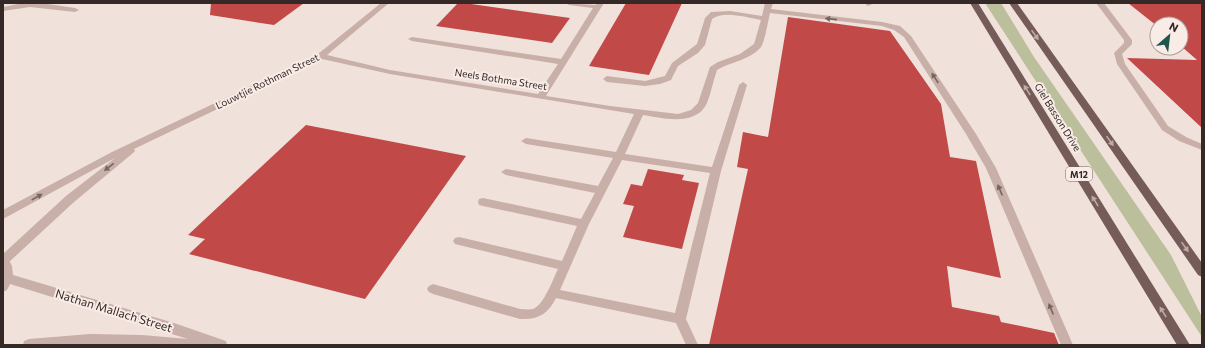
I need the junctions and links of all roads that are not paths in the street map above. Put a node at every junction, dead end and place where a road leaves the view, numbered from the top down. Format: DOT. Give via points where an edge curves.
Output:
graph roads {
  1 [pos="385,3"];
  2 [pos="569,3"];
  3 [pos="974,3"];
  4 [pos="1013,3"];
  5 [pos="1100,3"];
  6 [pos="599,5"];
  7 [pos="3,9"];
  8 [pos="75,10"];
  9 [pos="767,11"];
  10 [pos="412,39"];
  11 [pos="321,56"];
  12 [pos="563,62"];
  13 [pos="607,79"];
  14 [pos="743,85"];
  15 [pos="541,97"];
  16 [pos="640,112"];
  17 [pos="526,141"];
  18 [pos="140,143"];
  19 [pos="1202,147"];
  20 [pos="619,156"];
  21 [pos="716,171"];
  22 [pos="506,172"];
  23 [pos="600,190"];
  24 [pos="483,202"];
  25 [pos="3,215"];
  26 [pos="584,224"];
  27 [pos="459,241"];
  28 [pos="4,259"];
  29 [pos="565,266"];
  30 [pos="1202,272"];
  31 [pos="5,283"];
  32 [pos="433,289"];
  33 [pos="553,293"];
  34 [pos="680,319"];
  35 [pos="29,345"];
  36 [pos="199,345"];
  37 [pos="221,345"];
  38 [pos="692,345"];
  39 [pos="1067,345"];
  40 [pos="1184,345"];
  1 -- 11 [label="street, Louwtjie Rothman Street"];
  2 -- 6 [label="street"];
  40 -- 3 [label="main road, Giel Basson Drive / M12, one-way"];
  4 -- 30 [label="main road, one-way"];
  5 -- 19 [label="street" via="1128,40 1128,44 1118,53 1121,64 1166,128 1188,143"];
  6 -- 12 [label="street"];
  7 -- 8 [label="street" via="37,4"];
  9 -- 13 [label="street" via="714,14 709,18 701,45 675,65 668,78 654,84"];
  9 -- 16 [label="street, Neels Bothma Street" via="758,45 743,56 721,64 713,70 702,104 694,112 679,117"];
  39 -- 9 [label="street, one-way" via="991,168 908,36 897,28 882,24"];
  10 -- 12 [label="street"];
  11 -- 15 [label="street, Neels Bothma Street" via="390,72"];
  11 -- 18 [label="street, Louwtjie Rothman Street"];
  12 -- 15 [label="street"];
  14 -- 21 [label="street"];
  15 -- 16 [label="street, Neels Bothma Street"];
  16 -- 20 [label="street"];
  17 -- 20 [label="street"];
  25 -- 18 [label="street, Louwtjie Rothman Street, one-way" via="103,160"];
  18 -- 28 [label="street, Louwtjie Rothman Street, one-way" via="70,199"];
  20 -- 21 [label="street"];
  20 -- 23 [label="street"];
  21 -- 34 [label="street"];
  22 -- 23 [label="street"];
  23 -- 26 [label="street"];
  24 -- 26 [label="street"];
  26 -- 29 [label="street"];
  27 -- 29 [label="street"];
  28 -- 31 [label="street" via="7,268"];
  29 -- 33 [label="street"];
  31 -- 37 [label="street, Nathan Mallach Street" via="174,328"];
  32 -- 33 [label="street" via="530,315 544,309"];
  33 -- 34 [label="street"];
  34 -- 38 [label="street"];
  35 -- 36 [label="street, Nathan Mallach Street" via="90,339"];
}
